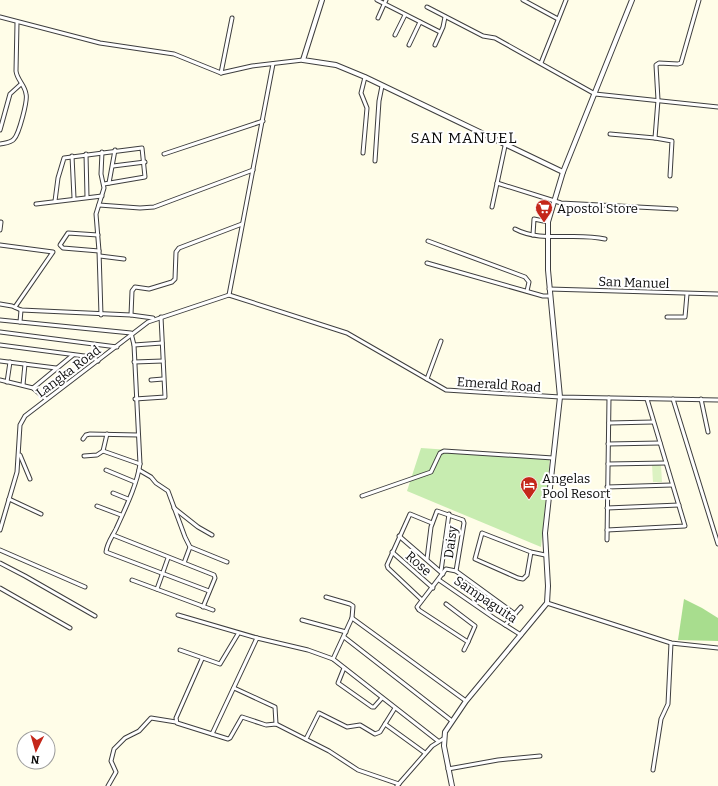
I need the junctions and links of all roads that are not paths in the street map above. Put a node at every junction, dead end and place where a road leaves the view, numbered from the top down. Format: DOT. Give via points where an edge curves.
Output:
graph roads {
  1 [pos="322,0"];
  2 [pos="377,0"];
  3 [pos="523,0"];
  4 [pos="566,0"];
  5 [pos="632,0"];
  6 [pos="699,0"];
  7 [pos="385,2"];
  8 [pos="427,8"];
  9 [pos="405,14"];
  10 [pos="0,17"];
  11 [pos="445,17"];
  12 [pos="232,18"];
  13 [pos="378,18"];
  14 [pos="558,19"];
  15 [pos="420,22"];
  16 [pos="17,23"];
  17 [pos="440,32"];
  18 [pos="395,35"];
  19 [pos="409,45"];
  20 [pos="435,45"];
  21 [pos="303,60"];
  22 [pos="541,63"];
  23 [pos="273,64"];
  24 [pos="221,73"];
  25 [pos="365,77"];
  26 [pos="21,84"];
  27 [pos="382,86"];
  28 [pos="595,94"];
  29 [pos="658,100"];
  30 [pos="718,107"];
  31 [pos="263,121"];
  32 [pos="0,130"];
  33 [pos="610,134"];
  34 [pos="655,138"];
  35 [pos="0,144"];
  36 [pos="505,146"];
  37 [pos="115,150"];
  38 [pos="102,152"];
  39 [pos="363,153"];
  40 [pos="86,154"];
  41 [pos="164,154"];
  42 [pos="72,156"];
  43 [pos="375,161"];
  44 [pos="145,162"];
  45 [pos="113,166"];
  46 [pos="253,170"];
  47 [pos="563,172"];
  48 [pos="670,176"];
  49 [pos="109,183"];
  50 [pos="497,183"];
  51 [pos="104,184"];
  52 [pos="102,196"];
  53 [pos="87,197"];
  54 [pos="74,198"];
  55 [pos="54,201"];
  56 [pos="553,201"];
  57 [pos="36,204"];
  58 [pos="99,205"];
  59 [pos="492,208"];
  60 [pos="676,209"];
  61 [pos="1,222"];
  62 [pos="548,222"];
  63 [pos="242,224"];
  64 [pos="515,229"];
  65 [pos="0,230"];
  66 [pos="98,235"];
  67 [pos="533,235"];
  68 [pos="548,235"];
  69 [pos="605,239"];
  70 [pos="428,241"];
  71 [pos="0,245"];
  72 [pos="100,250"];
  73 [pos="100,256"];
  74 [pos="124,259"];
  75 [pos="427,263"];
  76 [pos="549,289"];
  77 [pos="527,291"];
  78 [pos="686,294"];
  79 [pos="718,294"];
  80 [pos="229,295"];
  81 [pos="550,296"];
  82 [pos="0,304"];
  83 [pos="15,307"];
  84 [pos="21,310"];
  85 [pos="101,315"];
  86 [pos="131,315"];
  87 [pos="160,316"];
  88 [pos="668,317"];
  89 [pos="154,318"];
  90 [pos="0,320"];
  91 [pos="20,322"];
  92 [pos="0,332"];
  93 [pos="132,334"];
  94 [pos="441,341"];
  95 [pos="162,343"];
  96 [pos="0,345"];
  97 [pos="134,345"];
  98 [pos="117,346"];
  99 [pos="73,354"];
  100 [pos="0,361"];
  101 [pos="98,361"];
  102 [pos="163,361"];
  103 [pos="10,362"];
  104 [pos="134,362"];
  105 [pos="25,364"];
  106 [pos="56,368"];
  107 [pos="427,379"];
  108 [pos="0,380"];
  109 [pos="151,380"];
  110 [pos="163,380"];
  111 [pos="7,382"];
  112 [pos="22,385"];
  113 [pos="33,388"];
  114 [pos="560,398"];
  115 [pos="609,398"];
  116 [pos="46,399"];
  117 [pos="135,399"];
  118 [pos="647,399"];
  119 [pos="674,399"];
  120 [pos="700,400"];
  121 [pos="718,400"];
  122 [pos="653,422"];
  123 [pos="609,423"];
  124 [pos="708,432"];
  125 [pos="107,434"];
  126 [pos="138,435"];
  127 [pos="83,439"];
  128 [pos="660,443"];
  129 [pos="608,444"];
  130 [pos="103,451"];
  131 [pos="19,454"];
  132 [pos="84,456"];
  133 [pos="553,458"];
  134 [pos="666,463"];
  135 [pos="140,464"];
  136 [pos="608,464"];
  137 [pos="106,470"];
  138 [pos="139,470"];
  139 [pos="30,479"];
  140 [pos="135,482"];
  141 [pos="672,485"];
  142 [pos="607,487"];
  143 [pos="113,493"];
  144 [pos="362,496"];
  145 [pos="9,498"];
  146 [pos="128,499"];
  147 [pos="679,505"];
  148 [pos="97,506"];
  149 [pos="174,508"];
  150 [pos="607,508"];
  151 [pos="41,514"];
  152 [pos="449,514"];
  153 [pos="121,515"];
  154 [pos="432,523"];
  155 [pos="0,530"];
  156 [pos="607,530"];
  157 [pos="113,535"];
  158 [pos="212,535"];
  159 [pos="399,536"];
  160 [pos="607,540"];
  161 [pos="718,544"];
  162 [pos="190,546"];
  163 [pos="0,550"];
  164 [pos="392,552"];
  165 [pos="531,552"];
  166 [pos="545,555"];
  167 [pos="168,558"];
  168 [pos="427,559"];
  169 [pos="227,562"];
  170 [pos="0,563"];
  171 [pos="184,563"];
  172 [pos="456,571"];
  173 [pos="442,572"];
  174 [pos="163,573"];
  175 [pos="132,580"];
  176 [pos="439,580"];
  177 [pos="85,587"];
  178 [pos="0,588"];
  179 [pos="433,588"];
  180 [pos="157,589"];
  181 [pos="209,591"];
  182 [pos="326,597"];
  183 [pos="422,600"];
  184 [pos="547,603"];
  185 [pos="446,604"];
  186 [pos="203,607"];
  187 [pos="521,607"];
  188 [pos="213,610"];
  189 [pos="515,614"];
  190 [pos="178,615"];
  191 [pos="95,616"];
  192 [pos="352,618"];
  193 [pos="302,620"];
  194 [pos="505,625"];
  195 [pos="70,628"];
  196 [pos="346,632"];
  197 [pos="238,634"];
  198 [pos="521,635"];
  199 [pos="344,637"];
  200 [pos="257,638"];
  201 [pos="468,642"];
  202 [pos="671,643"];
  203 [pos="718,648"];
  204 [pos="180,650"];
  205 [pos="464,650"];
  206 [pos="202,659"];
  207 [pos="333,659"];
  208 [pos="344,668"];
  209 [pos="234,688"];
  210 [pos="382,698"];
  211 [pos="466,701"];
  212 [pos="395,708"];
  213 [pos="452,721"];
  214 [pos="176,722"];
  215 [pos="276,724"];
  216 [pos="385,724"];
  217 [pos="212,734"];
  218 [pos="306,738"];
  219 [pos="443,739"];
  220 [pos="438,741"];
  221 [pos="425,752"];
  222 [pos="540,756"];
  223 [pos="448,769"];
  224 [pos="653,770"];
  225 [pos="398,785"];
  226 [pos="108,786"];
  227 [pos="452,786"];
  1 -- 21 [label="street"];
  2 -- 7 [label="street"];
  3 -- 14 [label="street"];
  4 -- 14 [label="street"];
  5 -- 28 [label="street"];
  6 -- 29 [label="street" via="681,63 656,65"];
  7 -- 9 [label="street"];
  7 -- 13 [label="street"];
  8 -- 11 [label="street"];
  9 -- 15 [label="street"];
  9 -- 18 [label="street"];
  10 -- 16 [label="street"];
  11 -- 17 [label="street"];
  11 -- 22 [label="street" via="483,36 495,38"];
  12 -- 24 [label="street"];
  14 -- 22 [label="street"];
  15 -- 17 [label="street"];
  15 -- 19 [label="street"];
  16 -- 24 [label="street" via="100,43 174,54"];
  16 -- 26 [label="street" via="16,71"];
  17 -- 20 [label="street"];
  21 -- 23 [label="street"];
  21 -- 25 [label="street" via="336,65"];
  22 -- 28 [label="street"];
  23 -- 24 [label="street"];
  23 -- 31 [label="street"];
  25 -- 27 [label="street"];
  25 -- 39 [label="street" via="361,93 367,108"];
  26 -- 32 [label="street" via="10,94"];
  26 -- 35 [label="street" via="27,96 16,136 9,142"];
  27 -- 36 [label="street"];
  27 -- 43 [label="street"];
  28 -- 29 [label="street"];
  28 -- 47 [label="street"];
  29 -- 30 [label="street"];
  29 -- 34 [label="street"];
  31 -- 41 [label="street"];
  31 -- 46 [label="street"];
  33 -- 34 [label="street"];
  34 -- 48 [label="street" via="672,141"];
  36 -- 47 [label="street"];
  36 -- 50 [label="street"];
  37 -- 38 [label="street"];
  37 -- 44 [label="street" via="141,147"];
  37 -- 45 [label="street"];
  38 -- 40 [label="street"];
  38 -- 51 [label="street" via="101,174"];
  40 -- 42 [label="street"];
  40 -- 53 [label="street"];
  42 -- 54 [label="street"];
  42 -- 55 [label="street" via="63,159"];
  44 -- 45 [label="street"];
  44 -- 49 [label="street" via="145,177"];
  45 -- 49 [label="street"];
  46 -- 58 [label="street" via="154,207"];
  46 -- 63 [label="street"];
  47 -- 56 [label="street"];
  49 -- 51 [label="street"];
  50 -- 56 [label="street"];
  50 -- 59 [label="street"];
  51 -- 52 [label="street"];
  52 -- 53 [label="street"];
  52 -- 58 [label="street"];
  53 -- 54 [label="street"];
  54 -- 55 [label="street"];
  55 -- 57 [label="street"];
  56 -- 60 [label="street" via="566,204"];
  56 -- 62 [label="street"];
  58 -- 66 [label="street" via="96,211"];
  61 -- 65 [label="street"];
  62 -- 67 [label="street" via="534,219"];
  62 -- 68 [label="street"];
  63 -- 80 [label="street"];
  63 -- 86 [label="street" via="179,248 176,252 172,282 149,289 135,288 132,291"];
  64 -- 67 [label="street"];
  66 -- 72 [label="street"];
  66 -- 72 [label="street" via="68,233 60,245 63,248"];
  67 -- 68 [label="street"];
  68 -- 69 [label="street" via="584,235"];
  68 -- 76 [label="street"];
  70 -- 77 [label="street" via="525,277 529,282"];
  71 -- 83 [label="street" via="53,252"];
  72 -- 73 [label="street"];
  73 -- 74 [label="street"];
  73 -- 85 [label="street"];
  75 -- 77 [label="street"];
  76 -- 78 [label="street, San Manuel"];
  76 -- 81 [label="street"];
  77 -- 81 [label="street"];
  78 -- 79 [label="street, San Manuel"];
  78 -- 88 [label="street" via="685,316"];
  80 -- 87 [label="street, Langka Road"];
  80 -- 107 [label="street, Emerald Road" via="347,333"];
  81 -- 114 [label="street"];
  82 -- 83 [label="street"];
  83 -- 84 [label="street"];
  84 -- 85 [label="street"];
  84 -- 91 [label="street"];
  85 -- 86 [label="street"];
  86 -- 89 [label="street"];
  87 -- 89 [label="street, Langka Road"];
  87 -- 95 [label="street"];
  89 -- 93 [label="street, Langka Road"];
  90 -- 91 [label="street"];
  91 -- 93 [label="street" via="128,331"];
  92 -- 98 [label="street"];
  93 -- 97 [label="street"];
  93 -- 98 [label="street, Langka Road"];
  94 -- 107 [label="street"];
  95 -- 97 [label="street"];
  95 -- 102 [label="street"];
  96 -- 99 [label="street"];
  97 -- 104 [label="street"];
  98 -- 101 [label="street, Langka Road"];
  99 -- 101 [label="street"];
  99 -- 106 [label="street"];
  100 -- 103 [label="street"];
  101 -- 116 [label="street, Langka Road"];
  102 -- 104 [label="street"];
  102 -- 110 [label="street"];
  103 -- 105 [label="street"];
  103 -- 111 [label="street"];
  104 -- 117 [label="street"];
  105 -- 106 [label="street"];
  105 -- 112 [label="street"];
  106 -- 113 [label="street"];
  107 -- 114 [label="street, Emerald Road" via="449,390"];
  108 -- 111 [label="street"];
  109 -- 110 [label="street"];
  110 -- 117 [label="street" via="164,398"];
  111 -- 112 [label="street"];
  112 -- 113 [label="street"];
  113 -- 116 [label="street"];
  114 -- 115 [label="street, Emerald Road"];
  114 -- 133 [label="street"];
  115 -- 118 [label="street, Emerald Road"];
  115 -- 123 [label="street"];
  116 -- 131 [label="street, Langka Road" via="21,421"];
  117 -- 126 [label="street"];
  118 -- 119 [label="street, Emerald Road"];
  118 -- 122 [label="street"];
  119 -- 120 [label="street, Emerald Road"];
  119 -- 161 [label="street"];
  120 -- 121 [label="street, Emerald Road"];
  120 -- 124 [label="street"];
  122 -- 123 [label="street"];
  122 -- 128 [label="street"];
  123 -- 129 [label="street"];
  125 -- 126 [label="street"];
  125 -- 127 [label="street" via="88,434"];
  125 -- 130 [label="street"];
  126 -- 135 [label="street"];
  128 -- 129 [label="street"];
  128 -- 134 [label="street"];
  129 -- 136 [label="street"];
  130 -- 132 [label="street" via="97,455"];
  130 -- 135 [label="street"];
  131 -- 139 [label="street"];
  131 -- 145 [label="street, Langka Road" via="17,472"];
  133 -- 144 [label="street" via="444,451 440,453 431,472"];
  133 -- 166 [label="street"];
  134 -- 136 [label="street"];
  134 -- 141 [label="street"];
  135 -- 138 [label="street"];
  136 -- 142 [label="street"];
  137 -- 140 [label="street"];
  138 -- 140 [label="street"];
  138 -- 149 [label="street" via="168,491"];
  140 -- 146 [label="street"];
  141 -- 142 [label="street"];
  141 -- 147 [label="street"];
  142 -- 150 [label="street"];
  143 -- 146 [label="street"];
  145 -- 151 [label="street"];
  145 -- 155 [label="street, Langka Road"];
  146 -- 153 [label="street"];
  147 -- 150 [label="street"];
  147 -- 156 [label="street" via="684,527"];
  148 -- 153 [label="street"];
  149 -- 158 [label="street"];
  149 -- 162 [label="street"];
  150 -- 156 [label="street"];
  152 -- 154 [label="street, Daisy" via="437,511"];
  152 -- 172 [label="street, Daisy" via="463,520 464,523"];
  152 -- 173 [label="street"];
  153 -- 157 [label="street"];
  154 -- 159 [label="street" via="410,514"];
  154 -- 168 [label="street, Daisy"];
  156 -- 160 [label="street"];
  157 -- 167 [label="street"];
  157 -- 174 [label="street" via="107,544 107,553"];
  159 -- 164 [label="street"];
  159 -- 168 [label="street"];
  162 -- 169 [label="street"];
  162 -- 171 [label="street"];
  163 -- 177 [label="street"];
  164 -- 179 [label="street, Rose"];
  164 -- 183 [label="street" via="388,568"];
  165 -- 165 [label="street" via="482,533 475,559 523,579 527,575"];
  165 -- 166 [label="street"];
  166 -- 184 [label="street"];
  167 -- 171 [label="street"];
  167 -- 174 [label="street"];
  168 -- 173 [label="street"];
  170 -- 191 [label="street"];
  171 -- 181 [label="street" via="215,576"];
  172 -- 173 [label="street" via="447,569"];
  172 -- 189 [label="street, Daisy"];
  173 -- 176 [label="street"];
  174 -- 180 [label="street"];
  174 -- 181 [label="street"];
  175 -- 180 [label="street"];
  176 -- 179 [label="street"];
  176 -- 194 [label="street, Sampaguita"];
  178 -- 195 [label="street"];
  179 -- 183 [label="street"];
  180 -- 186 [label="street"];
  181 -- 186 [label="street"];
  182 -- 192 [label="street" via="352,605"];
  183 -- 201 [label="street" via="417,607 419,610"];
  184 -- 198 [label="street"];
  184 -- 202 [label="street"];
  185 -- 201 [label="street" via="475,626"];
  186 -- 188 [label="street"];
  187 -- 189 [label="street"];
  189 -- 194 [label="street"];
  190 -- 197 [label="street"];
  192 -- 196 [label="street"];
  192 -- 211 [label="street"];
  193 -- 196 [label="street"];
  194 -- 198 [label="street, Sampaguita"];
  196 -- 199 [label="street"];
  197 -- 200 [label="street"];
  197 -- 206 [label="street" via="220,664"];
  198 -- 211 [label="street"];
  199 -- 207 [label="street"];
  199 -- 213 [label="street"];
  200 -- 207 [label="street" via="308,650"];
  200 -- 209 [label="street"];
  201 -- 205 [label="street"];
  202 -- 203 [label="street"];
  202 -- 224 [label="street" via="668,704 661,719"];
  204 -- 206 [label="street"];
  206 -- 214 [label="street"];
  207 -- 208 [label="street"];
  208 -- 210 [label="street"];
  208 -- 210 [label="street" via="338,683 372,707"];
  209 -- 215 [label="street" via="275,707"];
  209 -- 217 [label="street"];
  210 -- 212 [label="street"];
  211 -- 213 [label="street"];
  212 -- 216 [label="street"];
  212 -- 220 [label="street"];
  213 -- 219 [label="street"];
  214 -- 217 [label="street"];
  214 -- 226 [label="street" via="151,718 139,732 118,742 111,755 116,772"];
  215 -- 217 [label="street" via="266,725 242,717 229,739"];
  215 -- 218 [label="street"];
  216 -- 218 [label="street" via="380,732 375,734 360,725 345,727 319,713"];
  216 -- 221 [label="street"];
  218 -- 225 [label="street" via="358,770"];
  219 -- 220 [label="street"];
  219 -- 223 [label="street"];
  220 -- 221 [label="street"];
  221 -- 225 [label="street"];
  222 -- 223 [label="street"];
  223 -- 227 [label="street"];
}
